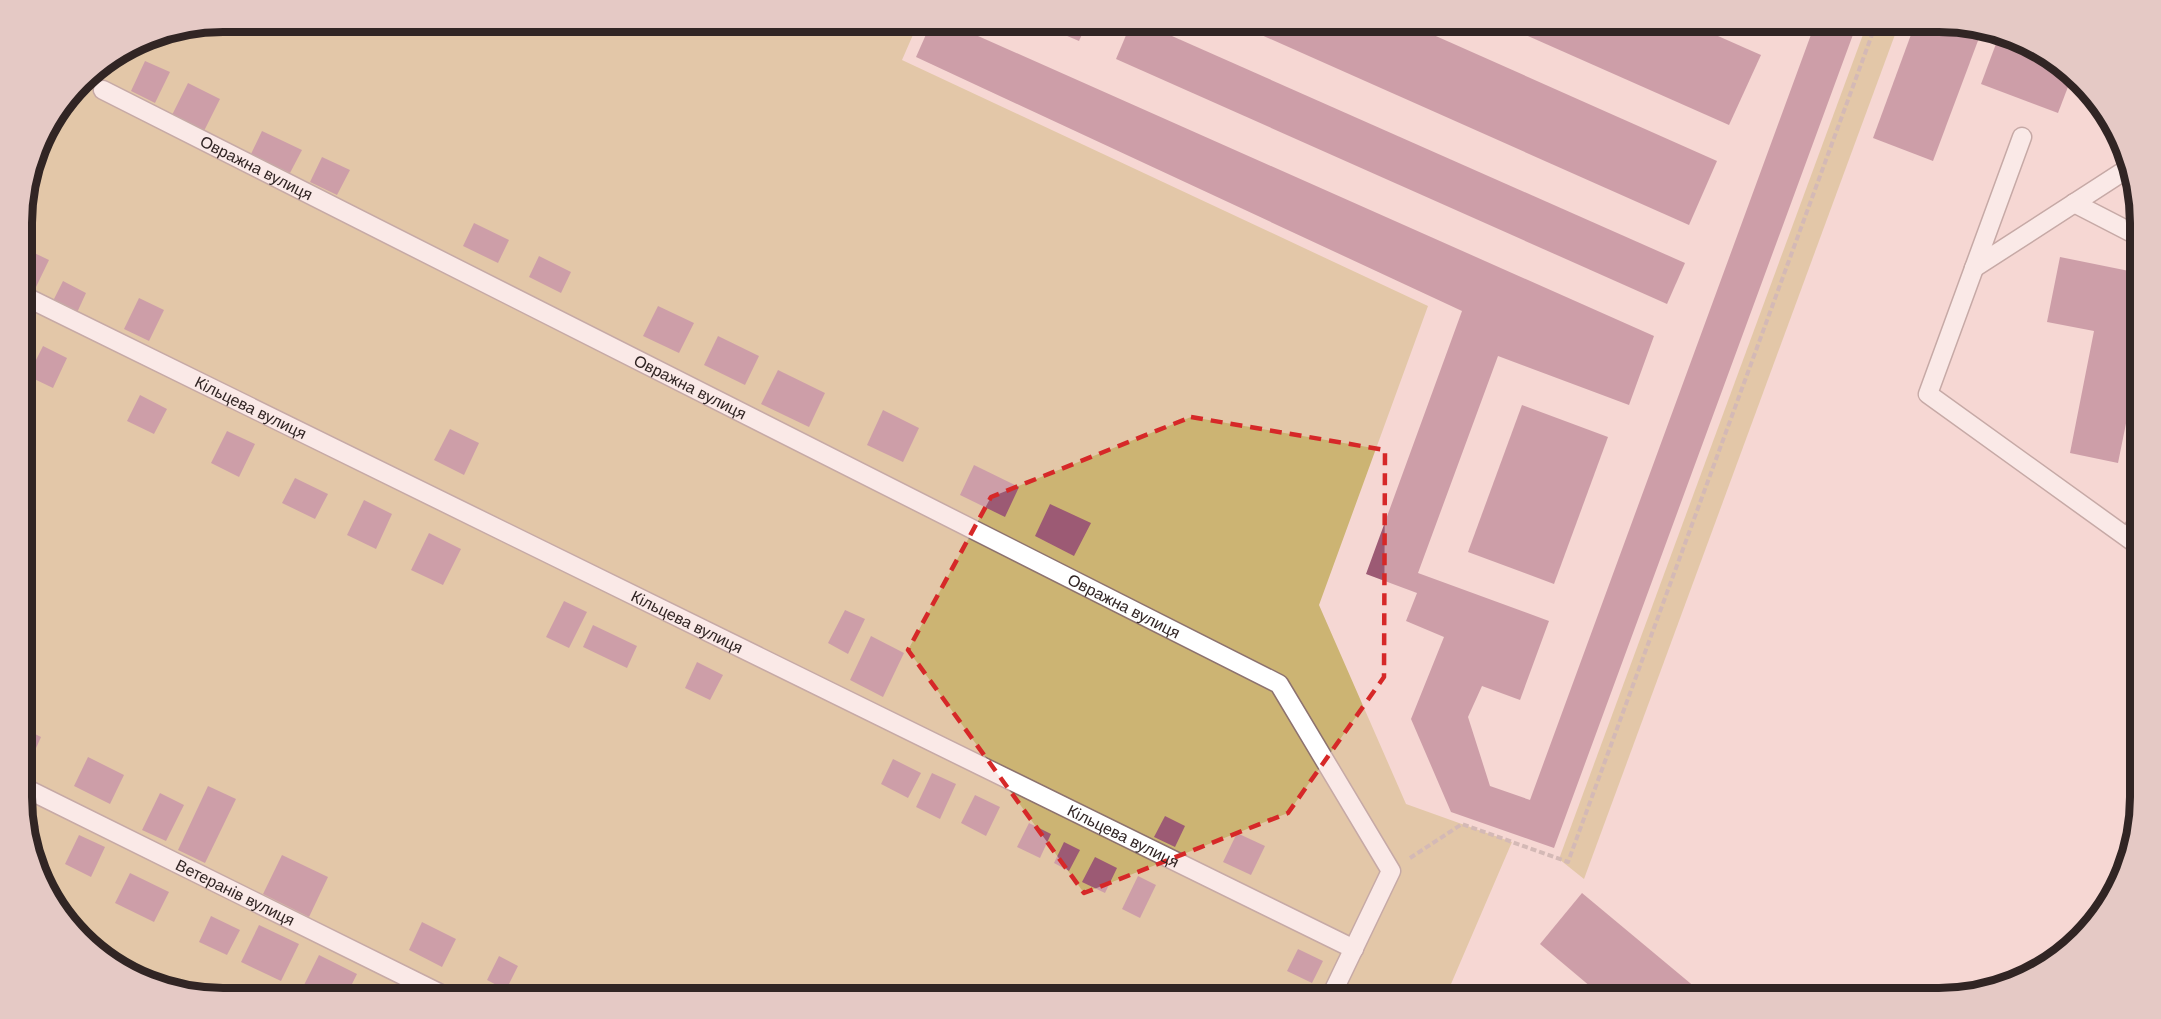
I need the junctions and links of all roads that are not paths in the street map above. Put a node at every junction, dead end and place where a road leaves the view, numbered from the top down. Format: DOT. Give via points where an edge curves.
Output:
graph roads {
  1 [pos="103,90"];
  2 [pos="2022,137"];
  3 [pos="2122,171"];
  4 [pos="2074,202"];
  5 [pos="2130,232"];
  6 [pos="1974,268"];
  7 [pos="32,300"];
  8 [pos="2130,539"];
  9 [pos="32,791"];
  10 [pos="1354,949"];
  11 [pos="1335,987"];
  12 [pos="429,988"];
  1 -- 10 [label="lane, Овражна вулиця" via="1279,684 1391,871"];
  2 -- 6 [label="lane"];
  3 -- 4 [label="lane"];
  4 -- 5 [label="lane"];
  4 -- 6 [label="lane"];
  6 -- 8 [label="lane" via="1928,394"];
  7 -- 10 [label="lane, Кільцева вулиця"];
  9 -- 12 [label="lane, Ветеранів вулиця"];
  10 -- 11 [label="lane"];
}
